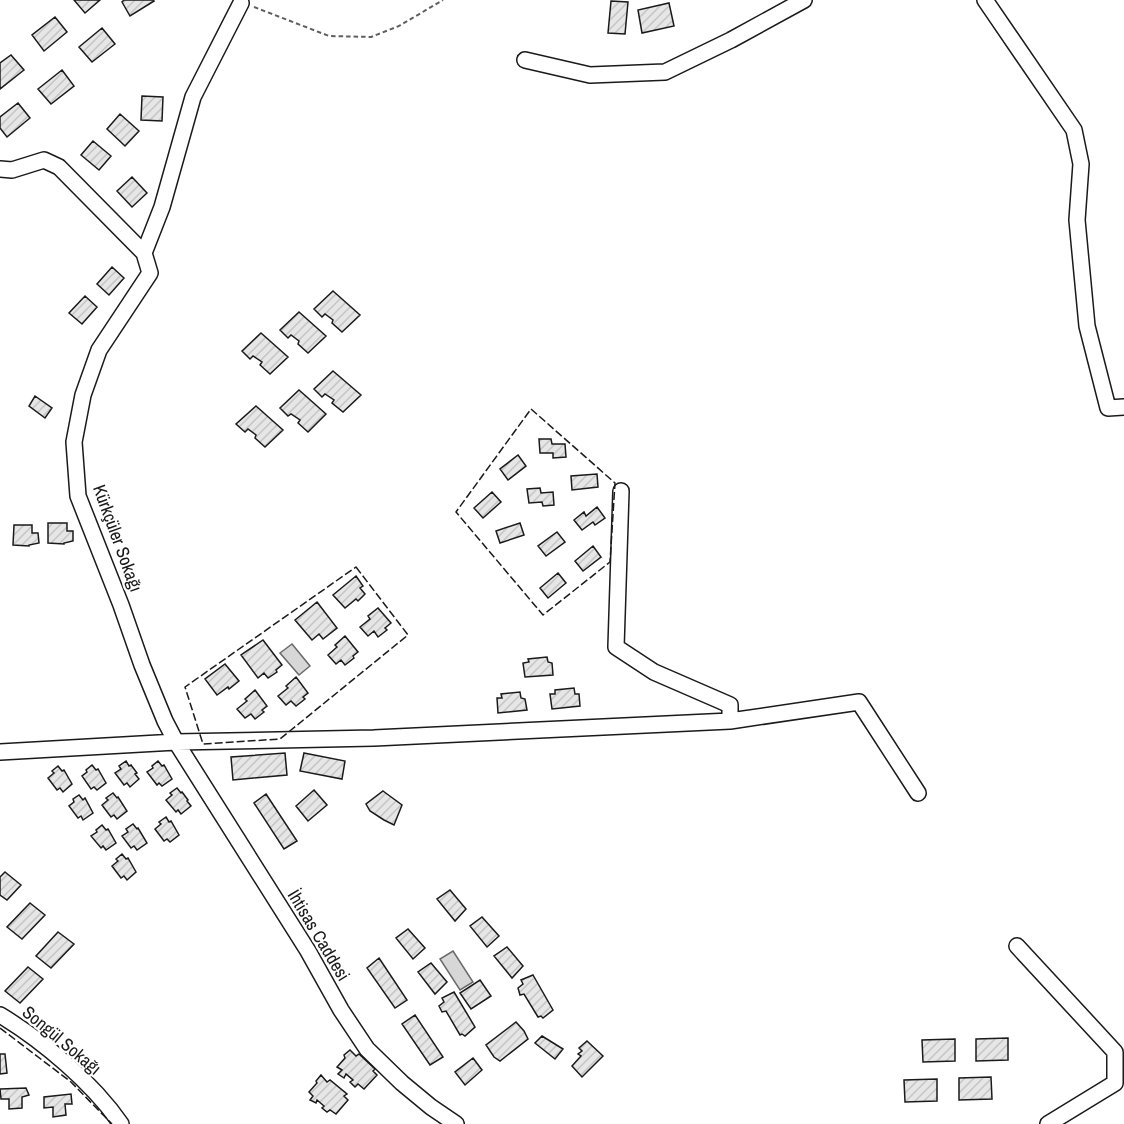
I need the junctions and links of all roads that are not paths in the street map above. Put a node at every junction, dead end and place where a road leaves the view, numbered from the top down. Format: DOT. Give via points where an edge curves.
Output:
graph roads {
  1 [pos="804,0"];
  2 [pos="985,0"];
  3 [pos="241,3"];
  4 [pos="525,60"];
  5 [pos="0,169"];
  6 [pos="144,253"];
  7 [pos="1124,407"];
  8 [pos="621,491"];
  9 [pos="730,721"];
  10 [pos="176,742"];
  11 [pos="0,752"];
  12 [pos="918,793"];
  13 [pos="1017,945"];
  14 [pos="0,1015"];
  15 [pos="121,1124"];
  16 [pos="456,1124"];
  17 [pos="1048,1124"];
  1 -- 4 [label="street" via="665,72 590,75"];
  2 -- 7 [label="street" via="1074,130 1081,164 1077,219 1087,326 1108,408"];
  3 -- 6 [label="street" via="193,97 162,207"];
  5 -- 6 [label="street" via="12,170 44,160 59,167"];
  6 -- 10 [label="street, Kürkçüler Sokağı" via="150,273 99,350 83,394 74,442 78,496"];
  8 -- 9 [label="street" via="616,647 654,672 730,705"];
  9 -- 10 [label="street" via="374,738"];
  9 -- 12 [label="street" via="859,702"];
  10 -- 11 [label="street"];
  10 -- 16 [label="street, İhtisas Caddesi" via="367,1049 430,1107"];
  13 -- 17 [label="street" via="1114,1052 1115,1083"];
  14 -- 15 [label="street, Songül Sokağı" via="79,1075"];
}
